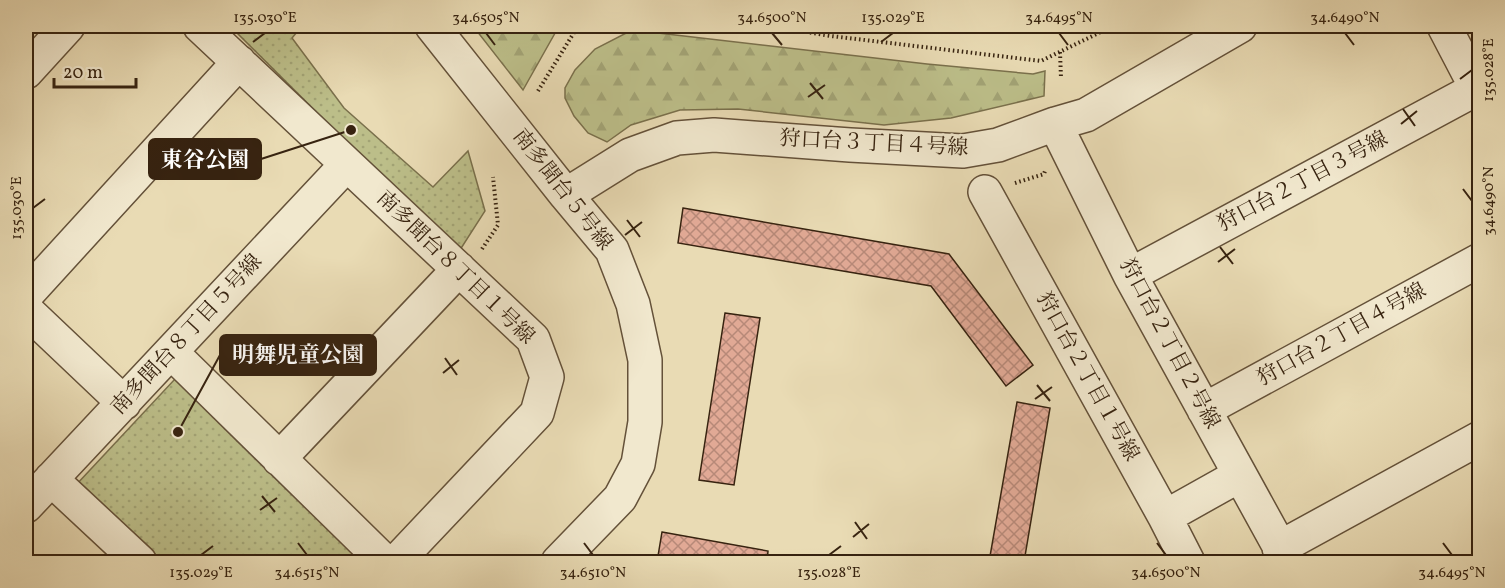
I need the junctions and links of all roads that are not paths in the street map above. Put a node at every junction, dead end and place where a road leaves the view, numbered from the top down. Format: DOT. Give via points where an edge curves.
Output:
graph roads {
  1 [pos="68,26"];
  2 [pos="200,26"];
  3 [pos="432,26"];
  4 [pos="1240,26"];
  5 [pos="1444,26"];
  6 [pos="239,62"];
  7 [pos="26,72"];
  8 [pos="1478,92"];
  9 [pos="1055,124"];
  10 [pos="347,164"];
  11 [pos="985,192"];
  12 [pos="566,195"];
  13 [pos="1479,260"];
  14 [pos="461,272"];
  15 [pos="1130,275"];
  16 [pos="26,295"];
  17 [pos="26,310"];
  18 [pos="171,352"];
  19 [pos="124,403"];
  20 [pos="1204,410"];
  21 [pos="1479,438"];
  22 [pos="279,459"];
  23 [pos="1240,475"];
  24 [pos="51,478"];
  25 [pos="26,506"];
  26 [pos="1165,517"];
  27 [pos="1284,555"];
  28 [pos="140,562"];
  29 [pos="385,562"];
  30 [pos="396,562"];
  31 [pos="558,562"];
  32 [pos="1188,562"];
  1 -- 7 [label="street"];
  2 -- 6 [label="street, 南多聞台８丁目１号線"];
  3 -- 12 [label="street, 南多聞台５号線"];
  4 -- 9 [label="street, 狩口台３丁目４号線" via="1086,115"];
  5 -- 8 [label="street"];
  6 -- 10 [label="street, 南多聞台８丁目１号線"];
  6 -- 16 [label="street"];
  8 -- 15 [label="street, 狩口台２丁目３号線"];
  9 -- 12 [label="street, 狩口台３丁目４号線" via="998,145 963,151 714,135 677,138 630,154"];
  9 -- 15 [label="street, 狩口台２丁目２号線"];
  10 -- 14 [label="street, 南多聞台８丁目１号線"];
  10 -- 18 [label="street, 南多聞台８丁目５号線"];
  11 -- 26 [label="street, 狩口台２丁目１号線"];
  12 -- 31 [label="street, 南多聞台５号線" via="612,250 633,304 645,360 645,422 638,464 620,498"];
  13 -- 20 [label="street, 狩口台２丁目４号線"];
  14 -- 22 [label="street"];
  14 -- 30 [label="street, 南多聞台８丁目１号線" via="533,339 547,376 537,413"];
  15 -- 20 [label="street, 狩口台２丁目２号線"];
  17 -- 19 [label="street"];
  18 -- 19 [label="street, 南多聞台８丁目５号線"];
  18 -- 22 [label="street"];
  19 -- 24 [label="street, 南多聞台８丁目５号線"];
  20 -- 23 [label="street, 狩口台２丁目２号線"];
  21 -- 27 [label="street"];
  22 -- 29 [label="street"];
  23 -- 26 [label="street"];
  23 -- 27 [label="street, 狩口台２丁目２号線"];
  24 -- 25 [label="street, 南多聞台８丁目５号線"];
  24 -- 28 [label="street"];
  26 -- 32 [label="street, 狩口台２丁目１号線"];
}
